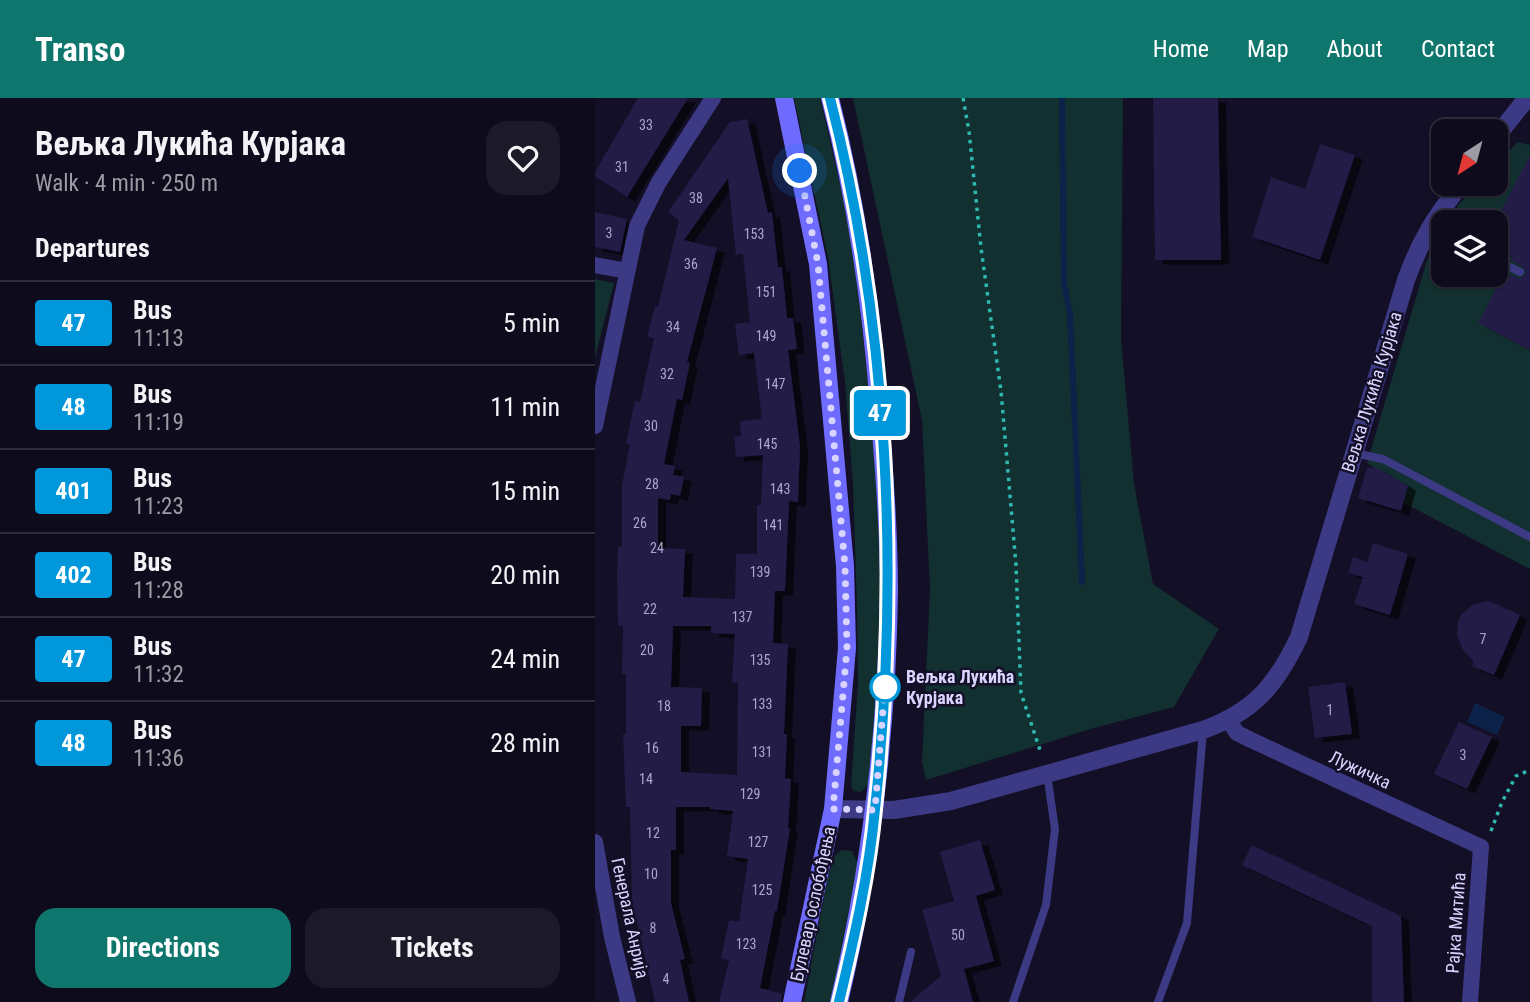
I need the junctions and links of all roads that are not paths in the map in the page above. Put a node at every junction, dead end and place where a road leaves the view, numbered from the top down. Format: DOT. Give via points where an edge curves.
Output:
graph roads {
  1 [pos="713,98"];
  2 [pos="784,98"];
  3 [pos="830,98"];
  4 [pos="1527,102"];
  5 [pos="1509,122"];
  6 [pos="1453,196"];
  7 [pos="595,265"];
  8 [pos="1508,266"];
  9 [pos="627,271"];
  10 [pos="1520,272"];
  11 [pos="595,426"];
  12 [pos="1354,453"];
  13 [pos="1530,537"];
  14 [pos="1229,721"];
  15 [pos="1203,730"];
  16 [pos="1047,773"];
  17 [pos="833,809"];
  18 [pos="875,810"];
  19 [pos="595,842"];
  20 [pos="1486,842"];
  21 [pos="599,887"];
  22 [pos="911,952"];
  23 [pos="628,1002"];
  24 [pos="793,1002"];
  25 [pos="839,1002"];
  26 [pos="899,1002"];
  27 [pos="1013,1002"];
  28 [pos="1158,1002"];
  29 [pos="1470,1002"];
  1 -- 9 [label="street" via="646,206"];
  2 -- 17 [label="main road, Булевар ослобођења" via="818,264 845,566 847,648"];
  3 -- 18 [label="main road" via="863,256 886,506 889,591"];
  4 -- 5 [label="street"];
  6 -- 12 [label="street, Вељка Лукића Курјака" via="1418,247"];
  7 -- 9 [label="street"];
  8 -- 10 [label="lane"];
  9 -- 11 [label="street"];
  12 -- 13 [label="lane" via="1383,459"];
  12 -- 14 [label="street, Вељка Лукића Курјака" via="1289,659 1255,702"];
  14 -- 15 [label="street, Вељка Лукића Курјака"];
  14 -- 20 [label="street, Лужичка" via="1248,739"];
  15 -- 16 [label="street, Вељка Лукића Курјака"];
  15 -- 28 [label="lane" via="1187,923"];
  16 -- 18 [label="street, Вељка Лукића Курјака" via="951,800"];
  16 -- 27 [label="lane" via="1055,829 1047,905"];
  17 -- 18 [label="street, Вељка Лукића Курјака"];
  17 -- 24 [label="main road, Булевар ослобођења"];
  18 -- 25 [label="main road"];
  19 -- 21 [label="street, Генерала Анрија"];
  20 -- 29 [label="street, Рајка Митића"];
  21 -- 23 [label="street, Генерала Анрија"];
  22 -- 26 [label="lane"];
}
